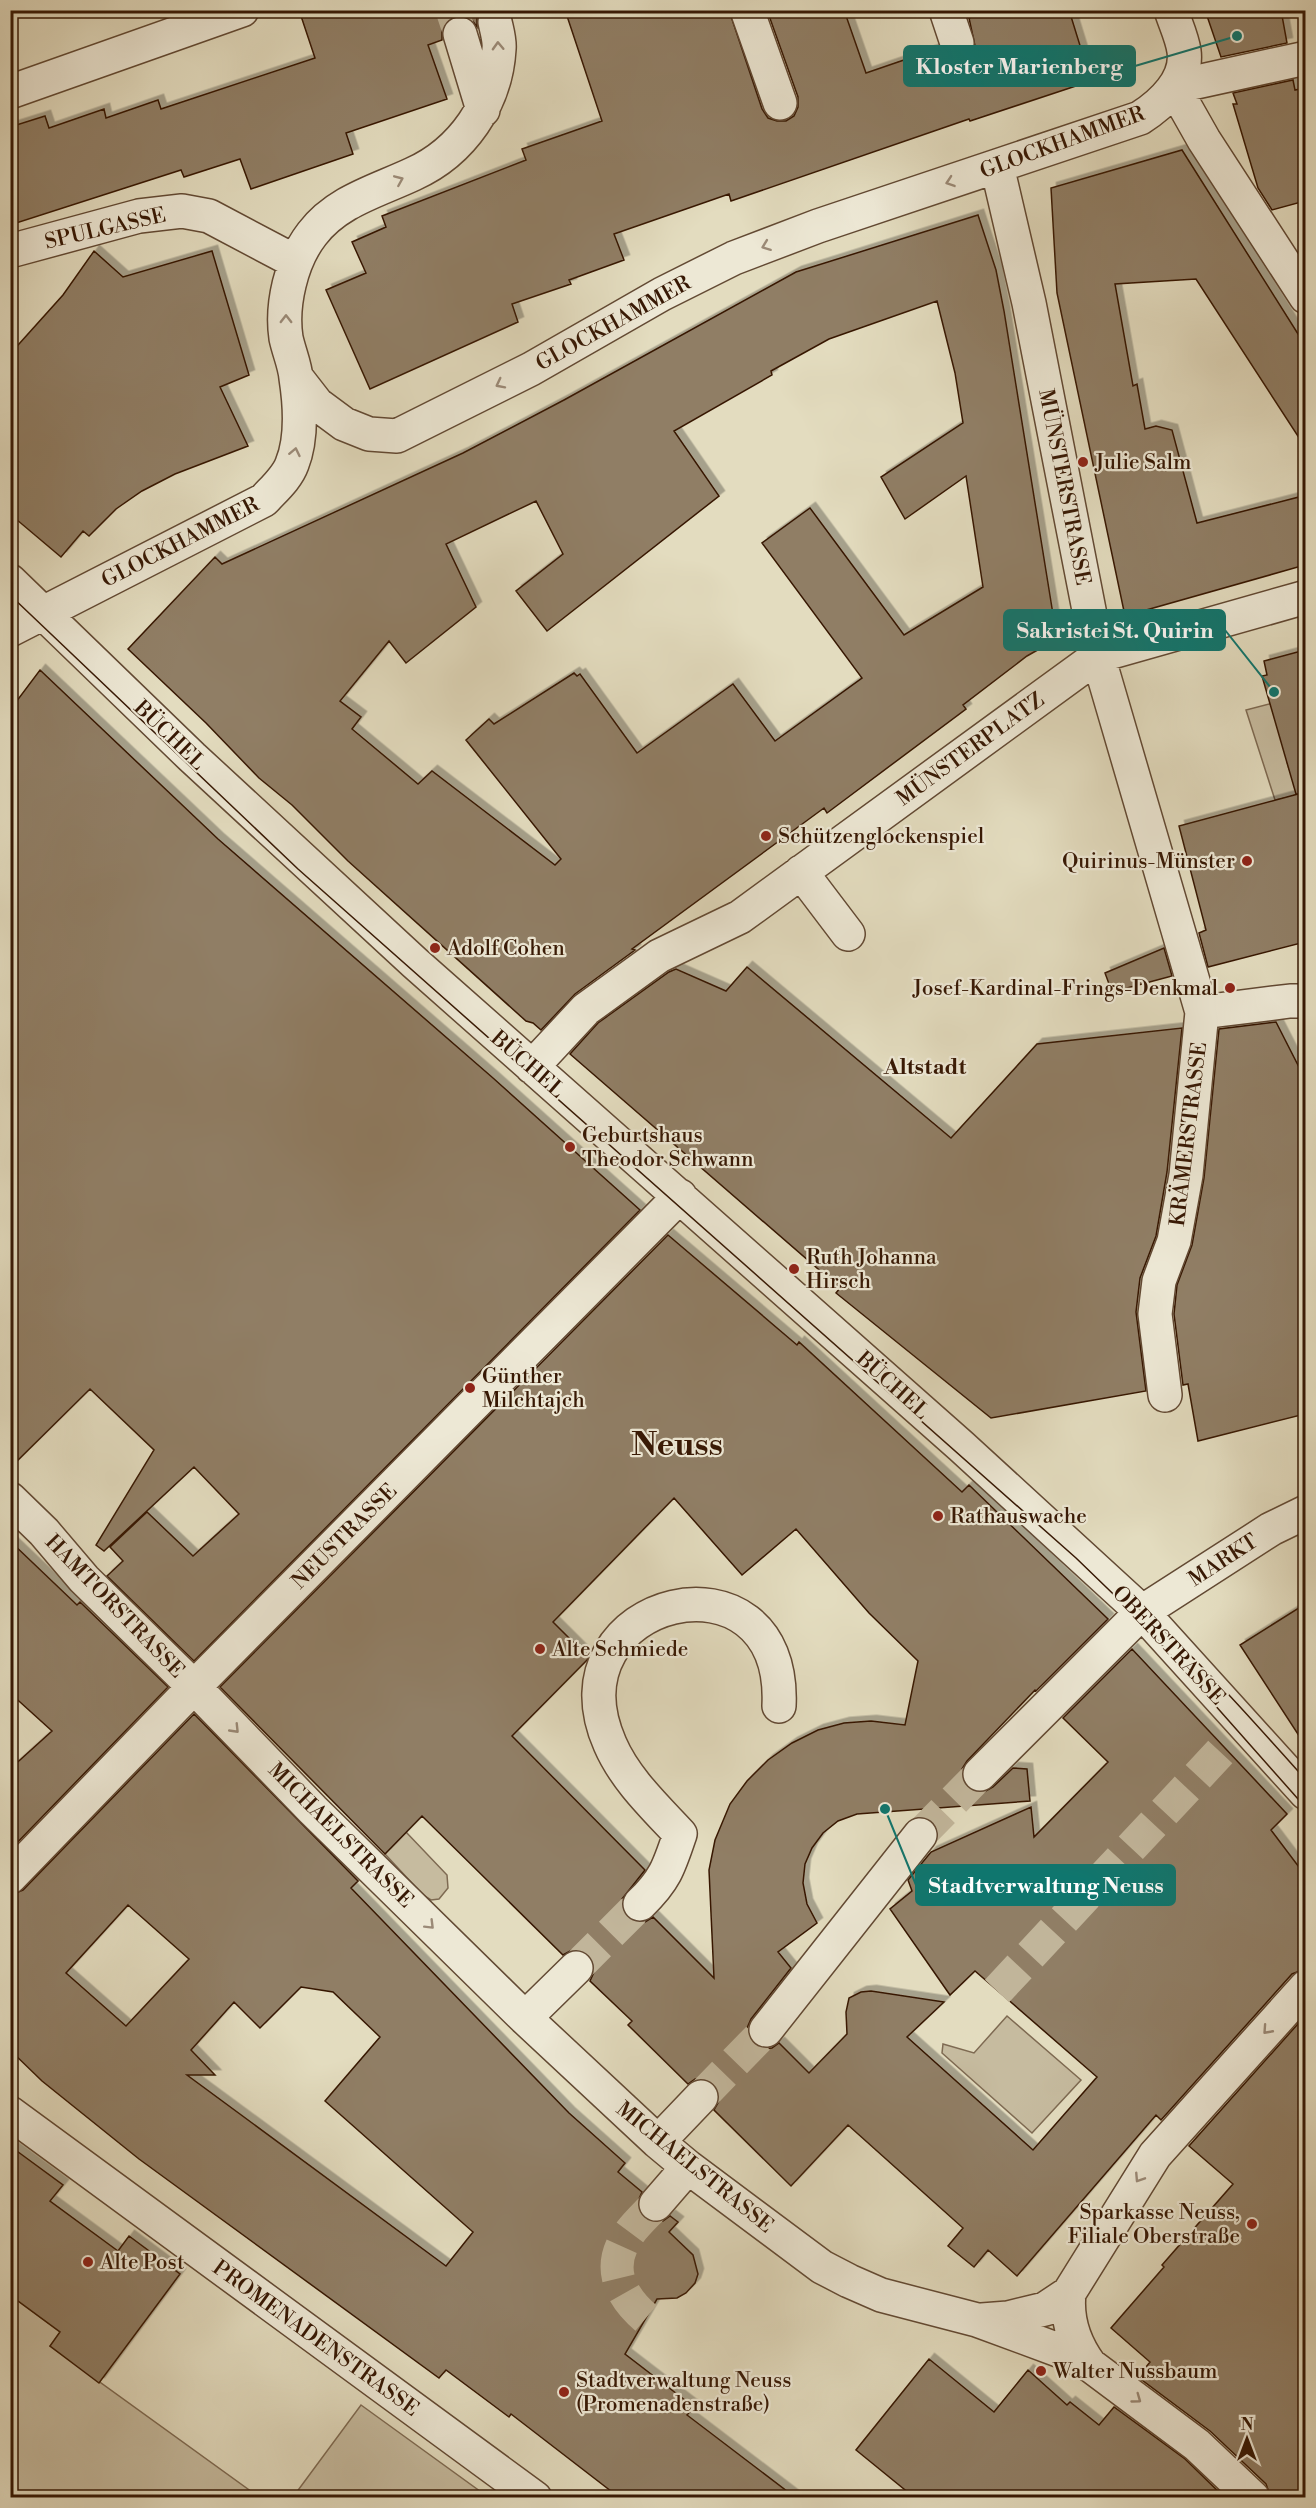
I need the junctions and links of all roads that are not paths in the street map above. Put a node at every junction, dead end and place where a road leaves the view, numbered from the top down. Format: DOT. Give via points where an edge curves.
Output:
graph roads {
  1 [pos="242,10"];
  2 [pos="747,10"];
  3 [pos="946,10"];
  4 [pos="1171,10"];
  5 [pos="495,22"];
  6 [pos="460,34"];
  7 [pos="957,43"];
  8 [pos="1305,58"];
  9 [pos="1174,87"];
  10 [pos="10,92"];
  11 [pos="780,103"];
  12 [pos="483,110"];
  13 [pos="997,166"];
  14 [pos="10,251"];
  15 [pos="296,262"];
  16 [pos="1305,297"];
  17 [pos="296,377"];
  18 [pos="10,581"];
  19 [pos="1305,597"];
  20 [pos="43,612"];
  21 [pos="10,630"];
  22 [pos="1098,656"];
  23 [pos="801,872"];
  24 [pos="848,934"];
  25 [pos="1182,943"];
  26 [pos="1305,1001"];
  27 [pos="1202,1012"];
  28 [pos="532,1067"];
  29 [pos="680,1196"];
  30 [pos="1165,1395"];
  31 [pos="10,1499"];
  32 [pos="1024,1504"];
  33 [pos="1305,1512"];
  34 [pos="1142,1612"];
  35 [pos="194,1687"];
  36 [pos="779,1706"];
  37 [pos="980,1774"];
  38 [pos="1305,1793"];
  39 [pos="920,1835"];
  40 [pos="10,1877"];
  41 [pos="640,1905"];
  42 [pos="576,1968"];
  43 [pos="1305,1986"];
  44 [pos="525,2018"];
  45 [pos="766,2030"];
  46 [pos="701,2097"];
  47 [pos="10,2113"];
  48 [pos="658,2142"];
  49 [pos="688,2167"];
  50 [pos="656,2204"];
  51 [pos="1069,2293"];
  52 [pos="977,2320"];
  53 [pos="1090,2365"];
  54 [pos="535,2498"];
  55 [pos="1253,2498"];
  1 -- 10 [label="street"];
  2 -- 11 [label="street"];
  3 -- 7 [label="street"];
  4 -- 9 [label="street" via="1184,52 1182,70"];
  12 -- 5 [label="street, one-way" via="500,47"];
  6 -- 12 [label="street"];
  8 -- 9 [label="street"];
  9 -- 13 [label="street, GLOCKHAMMER" via="1160,105 1140,118"];
  9 -- 16 [label="street"];
  15 -- 12 [label="street, one-way" via="311,235 333,212 441,157 465,136"];
  13 -- 17 [label="street, GLOCKHAMMER, one-way" via="734,258 531,369 396,436 369,434 344,424 317,404"];
  13 -- 22 [label="street, MÜNSTERSTRASSE" via="1029,303"];
  14 -- 15 [label="street, SPULGASSE" via="139,216 182,211 209,216"];
  17 -- 15 [label="street, one-way" via="286,336 286,298"];
  20 -- 17 [label="street, GLOCKHAMMER, one-way" via="264,500 292,465 297,443"];
  18 -- 20 [label="street, BÜCHEL"];
  19 -- 22 [label="street, MÜNSTERPLATZ"];
  20 -- 21 [label="street, GLOCKHAMMER"];
  20 -- 28 [label="street, BÜCHEL" via="304,862"];
  22 -- 23 [label="street, MÜNSTERPLATZ"];
  22 -- 25 [label="street, MÜNSTERSTRASSE"];
  23 -- 24 [label="street"];
  23 -- 28 [label="street, MÜNSTERPLATZ" via="740,917 659,956 586,1009"];
  25 -- 27 [label="street, KRÄMERSTRASSE"];
  26 -- 27 [label="street"];
  27 -- 30 [label="street, KRÄMERSTRASSE" via="1186,1175 1174,1241 1159,1281 1155,1314"];
  28 -- 29 [label="street, BÜCHEL"];
  29 -- 32 [label="street, BÜCHEL"];
  29 -- 35 [label="street, NEUSTRASSE"];
  31 -- 35 [label="street, HAMTORSTRASSE" via="84,1579"];
  32 -- 34 [label="street, OBERSTRASSE"];
  33 -- 34 [label="street, MARKT" via="1271,1529"];
  34 -- 37 [label="street, MARKT"];
  34 -- 38 [label="street, OBERSTRASSE" via="1235,1736"];
  35 -- 40 [label="street, NEUSTRASSE"];
  35 -- 44 [label="street, MICHAELSTRASSE, one-way"];
  36 -- 41 [label="street" via="778,1669 772,1650 746,1620 729,1612 695,1604 661,1610 629,1629 616,1644 600,1682 603,1725 621,1766 680,1834 659,1886"];
  39 -- 45 [label="street"];
  42 -- 44 [label="street"];
  43 -- 51 [label="street, one-way" via="1155,2155"];
  44 -- 48 [label="street, MICHAELSTRASSE"];
  46 -- 48 [label="street"];
  47 -- 54 [label="street, PROMENADENSTRASSE"];
  48 -- 49 [label="street, MICHAELSTRASSE"];
  49 -- 50 [label="street"];
  49 -- 52 [label="street, MICHAELSTRASSE" via="822,2267 881,2295"];
  51 -- 52 [label="street" via="1045,2309"];
  51 -- 53 [label="street" via="1073,2336"];
  52 -- 53 [label="street, MICHAELSTRASSE"];
  53 -- 55 [label="street, MICHAELSTRASSE, one-way" via="1197,2445"];
}
